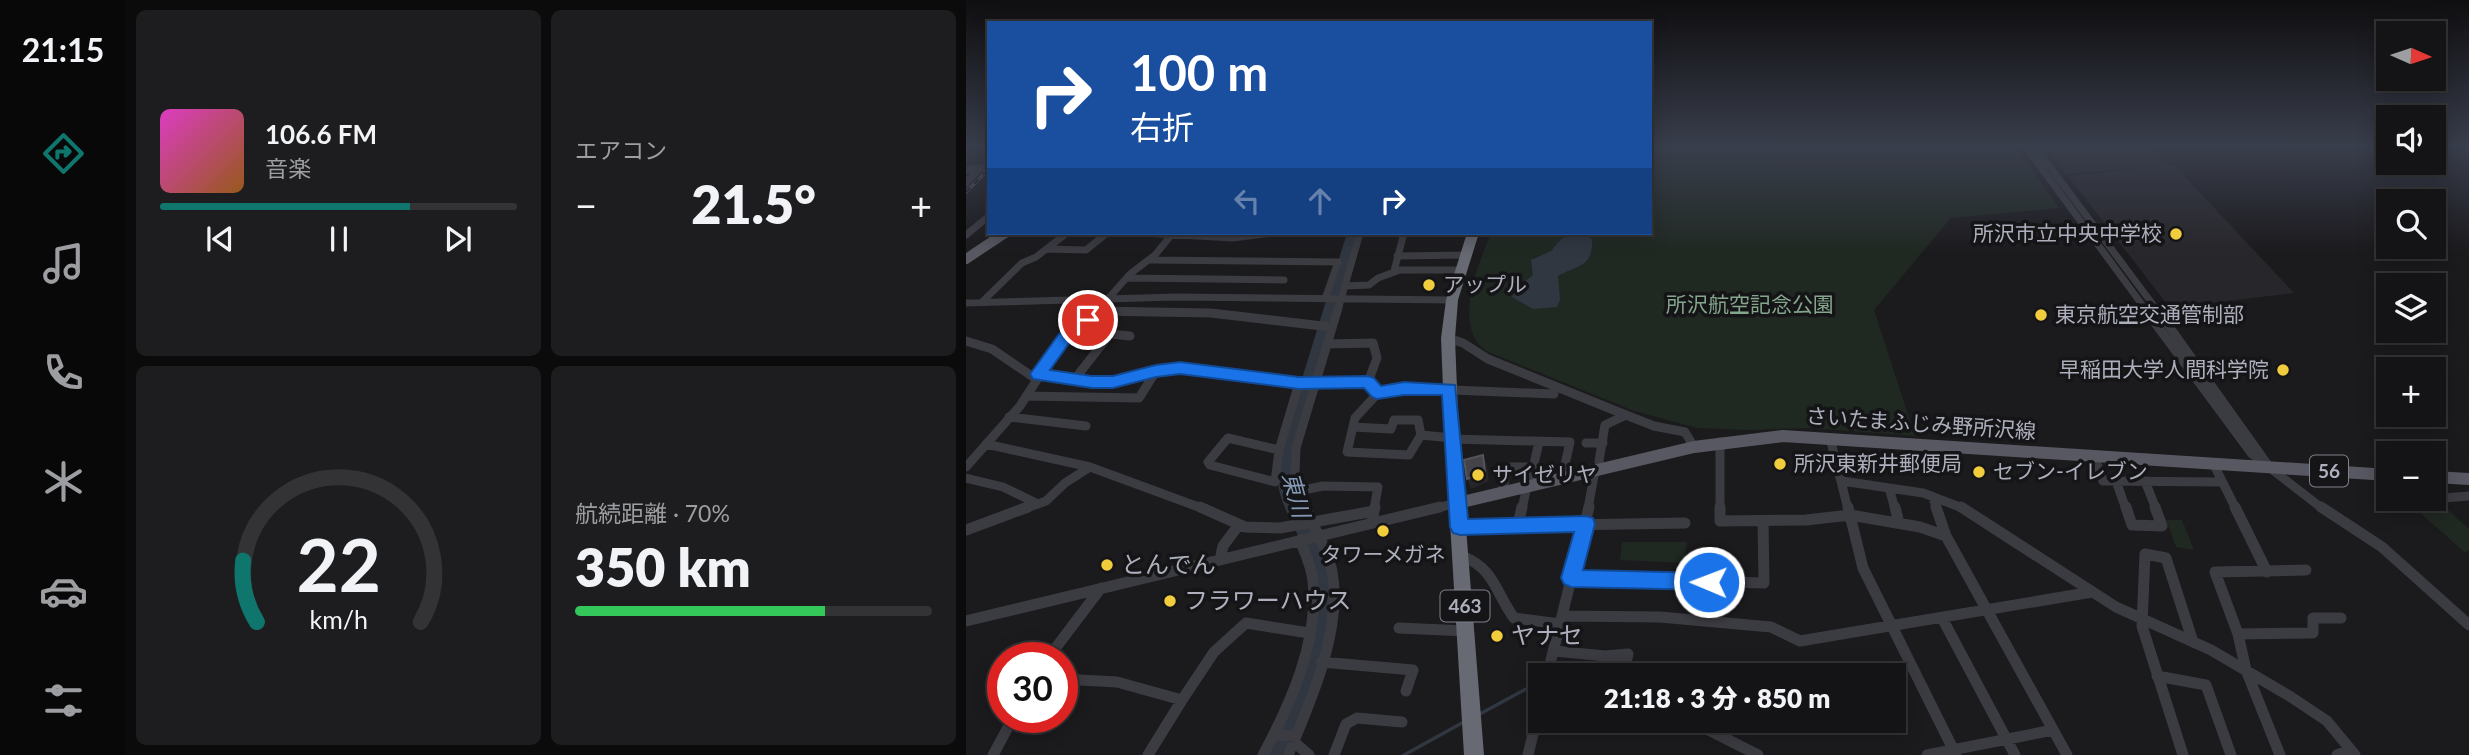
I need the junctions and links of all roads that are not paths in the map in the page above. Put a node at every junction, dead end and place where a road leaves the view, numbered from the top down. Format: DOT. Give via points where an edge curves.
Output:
graph roads {
  1 [pos="2052,182"];
  2 [pos="2062,182"];
  3 [pos="987,218"];
  4 [pos="966,235"];
  5 [pos="1002,235"];
  6 [pos="1064,235"];
  7 [pos="1105,235"];
  8 [pos="1171,235"];
  9 [pos="1359,235"];
  10 [pos="1403,235"];
  11 [pos="1472,235"];
  12 [pos="1047,249"];
  13 [pos="1465,255"];
  14 [pos="1397,256"];
  15 [pos="966,259"];
  16 [pos="1150,260"];
  17 [pos="1461,270"];
  18 [pos="1394,271"];
  19 [pos="1127,278"];
  20 [pos="1284,280"];
  21 [pos="1345,286"];
  22 [pos="1110,299"];
  23 [pos="1333,299"];
  24 [pos="1452,300"];
  25 [pos="982,302"];
  26 [pos="966,303"];
  27 [pos="1097,311"];
  28 [pos="1326,327"];
  29 [pos="1130,336"];
  30 [pos="1448,338"];
  31 [pos="966,341"];
  32 [pos="1326,344"];
  33 [pos="1156,371"];
  34 [pos="1037,377"];
  35 [pos="1074,380"];
  36 [pos="1368,382"];
  37 [pos="1307,383"];
  38 [pos="1450,389"];
  39 [pos="1377,393"];
  40 [pos="1554,394"];
  41 [pos="1026,396"];
  42 [pos="1626,415"];
  43 [pos="1009,417"];
  44 [pos="1086,426"];
  45 [pos="1353,427"];
  46 [pos="1421,435"];
  47 [pos="1830,438"];
  48 [pos="1452,439"];
  49 [pos="1539,442"];
  50 [pos="1720,442"];
  51 [pos="1586,443"];
  52 [pos="1603,443"];
  53 [pos="986,444"];
  54 [pos="1695,447"];
  55 [pos="1279,450"];
  56 [pos="2094,456"];
  57 [pos="2213,463"];
  58 [pos="2269,466"];
  59 [pos="966,467"];
  60 [pos="1090,467"];
  61 [pos="1533,467"];
  62 [pos="1598,469"];
  63 [pos="2376,474"];
  64 [pos="966,478"];
  65 [pos="1562,478"];
  66 [pos="2446,479"];
  67 [pos="2469,480"];
  68 [pos="1842,481"];
  69 [pos="2116,481"];
  70 [pos="2145,481"];
  71 [pos="2222,482"];
  72 [pos="1528,486"];
  73 [pos="1889,488"];
  74 [pos="1299,491"];
  75 [pos="1502,492"];
  76 [pos="1932,496"];
  77 [pos="2469,496"];
  78 [pos="2446,498"];
  79 [pos="1458,503"];
  80 [pos="1038,504"];
  81 [pos="1374,510"];
  82 [pos="1850,515"];
  83 [pos="1763,521"];
  84 [pos="1308,523"];
  85 [pos="1372,523"];
  86 [pos="1685,523"];
  87 [pos="1899,523"];
  88 [pos="1518,524"];
  89 [pos="1586,524"];
  90 [pos="1238,526"];
  91 [pos="1460,527"];
  92 [pos="966,530"];
  93 [pos="1946,536"];
  94 [pos="1317,537"];
  95 [pos="1301,540"];
  96 [pos="1462,556"];
  97 [pos="1220,560"];
  98 [pos="2306,570"];
  99 [pos="2267,572"];
  100 [pos="1571,578"];
  101 [pos="1101,588"];
  102 [pos="2092,592"];
  103 [pos="1986,610"];
  104 [pos="1942,618"];
  105 [pos="2341,618"];
  106 [pos="2141,619"];
  107 [pos="1561,620"];
  108 [pos="966,621"];
  109 [pos="2469,625"];
  110 [pos="1893,626"];
  111 [pos="1399,628"];
  112 [pos="1466,631"];
  113 [pos="1309,633"];
  114 [pos="2238,634"];
  115 [pos="1060,642"];
  116 [pos="2193,642"];
  117 [pos="1554,651"];
  118 [pos="1321,662"];
  119 [pos="1551,663"];
  120 [pos="1626,663"];
  121 [pos="2246,670"];
  122 [pos="2157,676"];
  123 [pos="1078,680"];
  124 [pos="1406,691"];
  125 [pos="1182,700"];
  126 [pos="1402,722"];
  127 [pos="2053,730"];
  128 [pos="1005,733"];
  129 [pos="1533,733"];
  130 [pos="1715,733"];
  131 [pos="1276,735"];
  132 [pos="1294,738"];
  133 [pos="2006,739"];
  134 [pos="1955,752"];
  135 [pos="2347,753"];
  136 [pos="993,755"];
  137 [pos="1148,755"];
  138 [pos="1263,755"];
  139 [pos="1288,755"];
  140 [pos="1309,755"];
  141 [pos="1334,755"];
  142 [pos="1475,755"];
  143 [pos="1528,755"];
  144 [pos="1758,755"];
  145 [pos="1927,755"];
  146 [pos="2015,755"];
  147 [pos="2067,755"];
  148 [pos="2183,755"];
  149 [pos="2231,755"];
  150 [pos="2280,755"];
  1 -- 58 [label="street" via="2252,454"];
  2 -- 58 [label="street"];
  3 -- 4 [label="street"];
  5 -- 15 [label="main road"];
  6 -- 12 [label="street"];
  7 -- 12 [label="street" via="1086,250"];
  8 -- 16 [label="street"];
  9 -- 21 [label="street"];
  10 -- 14 [label="street"];
  11 -- 13 [label="highway, 463"];
  12 -- 25 [label="street" via="1014,269"];
  13 -- 14 [label="street"];
  13 -- 17 [label="highway, 463"];
  14 -- 18 [label="street"];
  16 -- 19 [label="street"];
  16 -- 23 [label="street" via="1338,262"];
  17 -- 18 [label="street"];
  17 -- 24 [label="highway, 463"];
  18 -- 21 [label="street" via="1369,285"];
  19 -- 20 [label="street"];
  19 -- 22 [label="street"];
  21 -- 23 [label="street"];
  22 -- 23 [label="street"];
  22 -- 25 [label="street"];
  22 -- 27 [label="street"];
  23 -- 24 [label="street"];
  23 -- 28 [label="street"];
  24 -- 30 [label="highway, 463"];
  25 -- 26 [label="street"];
  27 -- 28 [label="street" via="1211,313"];
  27 -- 34 [label="street" via="1064,338"];
  28 -- 32 [label="street"];
  29 -- 35 [label="street" via="1110,334"];
  30 -- 38 [label="highway, 463"];
  30 -- 42 [label="street"];
  31 -- 34 [label="street" via="988,347"];
  32 -- 36 [label="street" via="1373,343 1377,358"];
  32 -- 37 [label="street"];
  33 -- 35 [label="street" via="1113,382"];
  33 -- 37 [label="street" via="1200,369"];
  33 -- 41 [label="street" via="1139,398"];
  34 -- 35 [label="street"];
  34 -- 41 [label="street"];
  36 -- 37 [label="street"];
  36 -- 39 [label="street"];
  37 -- 55 [label="street"];
  37 -- 74 [label="street" via="1295,458"];
  38 -- 39 [label="street" via="1404,388"];
  38 -- 40 [label="street"];
  38 -- 48 [label="highway, 463"];
  39 -- 45 [label="street"];
  41 -- 43 [label="street"];
  42 -- 52 [label="street" via="1605,425"];
  42 -- 54 [label="street" via="1685,432"];
  43 -- 44 [label="street"];
  43 -- 53 [label="street"];
  45 -- 46 [label="street" via="1391,429 1394,420 1418,420"];
  45 -- 46 [label="street" via="1347,452 1409,455"];
  46 -- 48 [label="street"];
  47 -- 50 [label="main road, さいたまふじみ野所沢線 / 56" via="1783,436"];
  47 -- 56 [label="main road, さいたまふじみ野所沢線 / 56"];
  47 -- 68 [label="street"];
  48 -- 49 [label="street"];
  48 -- 79 [label="highway, 463"];
  49 -- 61 [label="street"];
  49 -- 65 [label="street" via="1570,442"];
  50 -- 54 [label="main road, さいたまふじみ野所沢線 / 56"];
  50 -- 83 [label="street" via="1720,521"];
  51 -- 52 [label="street"];
  52 -- 62 [label="street"];
  53 -- 59 [label="street"];
  53 -- 60 [label="street"];
  54 -- 62 [label="main road, さいたまふじみ野所沢線 / 56"];
  55 -- 55 [label="street" via="1275,482 1208,462 1228,438"];
  56 -- 57 [label="main road, さいたまふじみ野所沢線 / 56"];
  56 -- 69 [label="street" via="2103,481"];
  57 -- 58 [label="main road, さいたまふじみ野所沢線 / 56"];
  57 -- 71 [label="street"];
  58 -- 63 [label="main road, さいたまふじみ野所沢線 / 56"];
  58 -- 109 [label="street" via="2320,507 2382,547"];
  60 -- 80 [label="street"];
  60 -- 90 [label="street"];
  61 -- 72 [label="street"];
  61 -- 75 [label="street" via="1508,467"];
  62 -- 65 [label="main road, さいたまふじみ野所沢線 / 56"];
  62 -- 89 [label="street"];
  64 -- 80 [label="street" via="1003,486"];
  65 -- 72 [label="main road, さいたまふじみ野所沢線 / 56"];
  66 -- 67 [label="main road"];
  68 -- 73 [label="street"];
  68 -- 82 [label="street"];
  69 -- 70 [label="street"];
  69 -- 70 [label="street" via="2132,525 2162,526"];
  70 -- 71 [label="street"];
  71 -- 99 [label="street"];
  72 -- 75 [label="main road, さいたまふじみ野所沢線 / 56"];
  72 -- 88 [label="street"];
  73 -- 76 [label="street"];
  73 -- 87 [label="street"];
  74 -- 81 [label="street" via="1323,486 1378,487"];
  74 -- 84 [label="street"];
  75 -- 79 [label="main road, さいたまふじみ野所沢線 / 56"];
  76 -- 93 [label="street"];
  76 -- 102 [label="street" via="1968,511"];
  77 -- 78 [label="street"];
  79 -- 85 [label="street"];
  79 -- 91 [label="highway, 463"];
  80 -- 92 [label="street"];
  81 -- 84 [label="street"];
  81 -- 85 [label="street"];
  82 -- 83 [label="street"];
  82 -- 87 [label="street"];
  82 -- 110 [label="street" via="1863,568"];
  83 -- 100 [label="street" via="1764,583"];
  84 -- 90 [label="street" via="1268,529"];
  84 -- 94 [label="street"];
  85 -- 94 [label="street"];
  86 -- 89 [label="street"];
  87 -- 93 [label="street"];
  88 -- 89 [label="street"];
  88 -- 91 [label="street"];
  89 -- 100 [label="street"];
  90 -- 97 [label="street" via="1223,546"];
  91 -- 96 [label="highway, 463"];
  93 -- 103 [label="street"];
  94 -- 95 [label="street"];
  94 -- 118 [label="street" via="1334,580"];
  95 -- 97 [label="street"];
  95 -- 113 [label="street" via="1313,582"];
  96 -- 107 [label="street" via="1479,562 1489,572 1514,618"];
  96 -- 112 [label="highway, 463"];
  97 -- 101 [label="street"];
  98 -- 99 [label="street"];
  99 -- 114 [label="street" via="2215,572"];
  100 -- 107 [label="street"];
  101 -- 108 [label="street"];
  101 -- 115 [label="street"];
  102 -- 103 [label="street"];
  102 -- 106 [label="street"];
  103 -- 104 [label="street"];
  103 -- 127 [label="street"];
  104 -- 110 [label="street"];
  104 -- 133 [label="street"];
  105 -- 114 [label="street" via="2313,618 2313,633"];
  106 -- 116 [label="street"];
  106 -- 116 [label="street" via="2145,554 2166,558"];
  106 -- 122 [label="street"];
  107 -- 110 [label="street" via="1660,617 1771,627 1800,641"];
  107 -- 117 [label="street"];
  110 -- 134 [label="street"];
  111 -- 112 [label="street"];
  112 -- 142 [label="highway, 463"];
  113 -- 125 [label="street" via="1246,623 1214,652"];
  113 -- 131 [label="street"];
  114 -- 121 [label="street"];
  116 -- 121 [label="street"];
  117 -- 119 [label="street"];
  117 -- 120 [label="street" via="1628,654"];
  118 -- 124 [label="street" via="1413,670"];
  118 -- 132 [label="street"];
  121 -- 135 [label="street" via="2327,721"];
  121 -- 150 [label="street"];
  122 -- 148 [label="street"];
  122 -- 149 [label="street" via="2206,685"];
  123 -- 125 [label="street" via="1117,682"];
  125 -- 137 [label="street"];
  126 -- 141 [label="street" via="1357,718 1346,724"];
  127 -- 133 [label="street"];
  127 -- 147 [label="street"];
  128 -- 136 [label="street"];
  129 -- 143 [label="street"];
  130 -- 144 [label="street"];
  131 -- 132 [label="street"];
  131 -- 138 [label="street"];
  132 -- 139 [label="street"];
  132 -- 140 [label="street"];
  133 -- 134 [label="street"];
  133 -- 146 [label="street"];
  134 -- 145 [label="street"];
}
